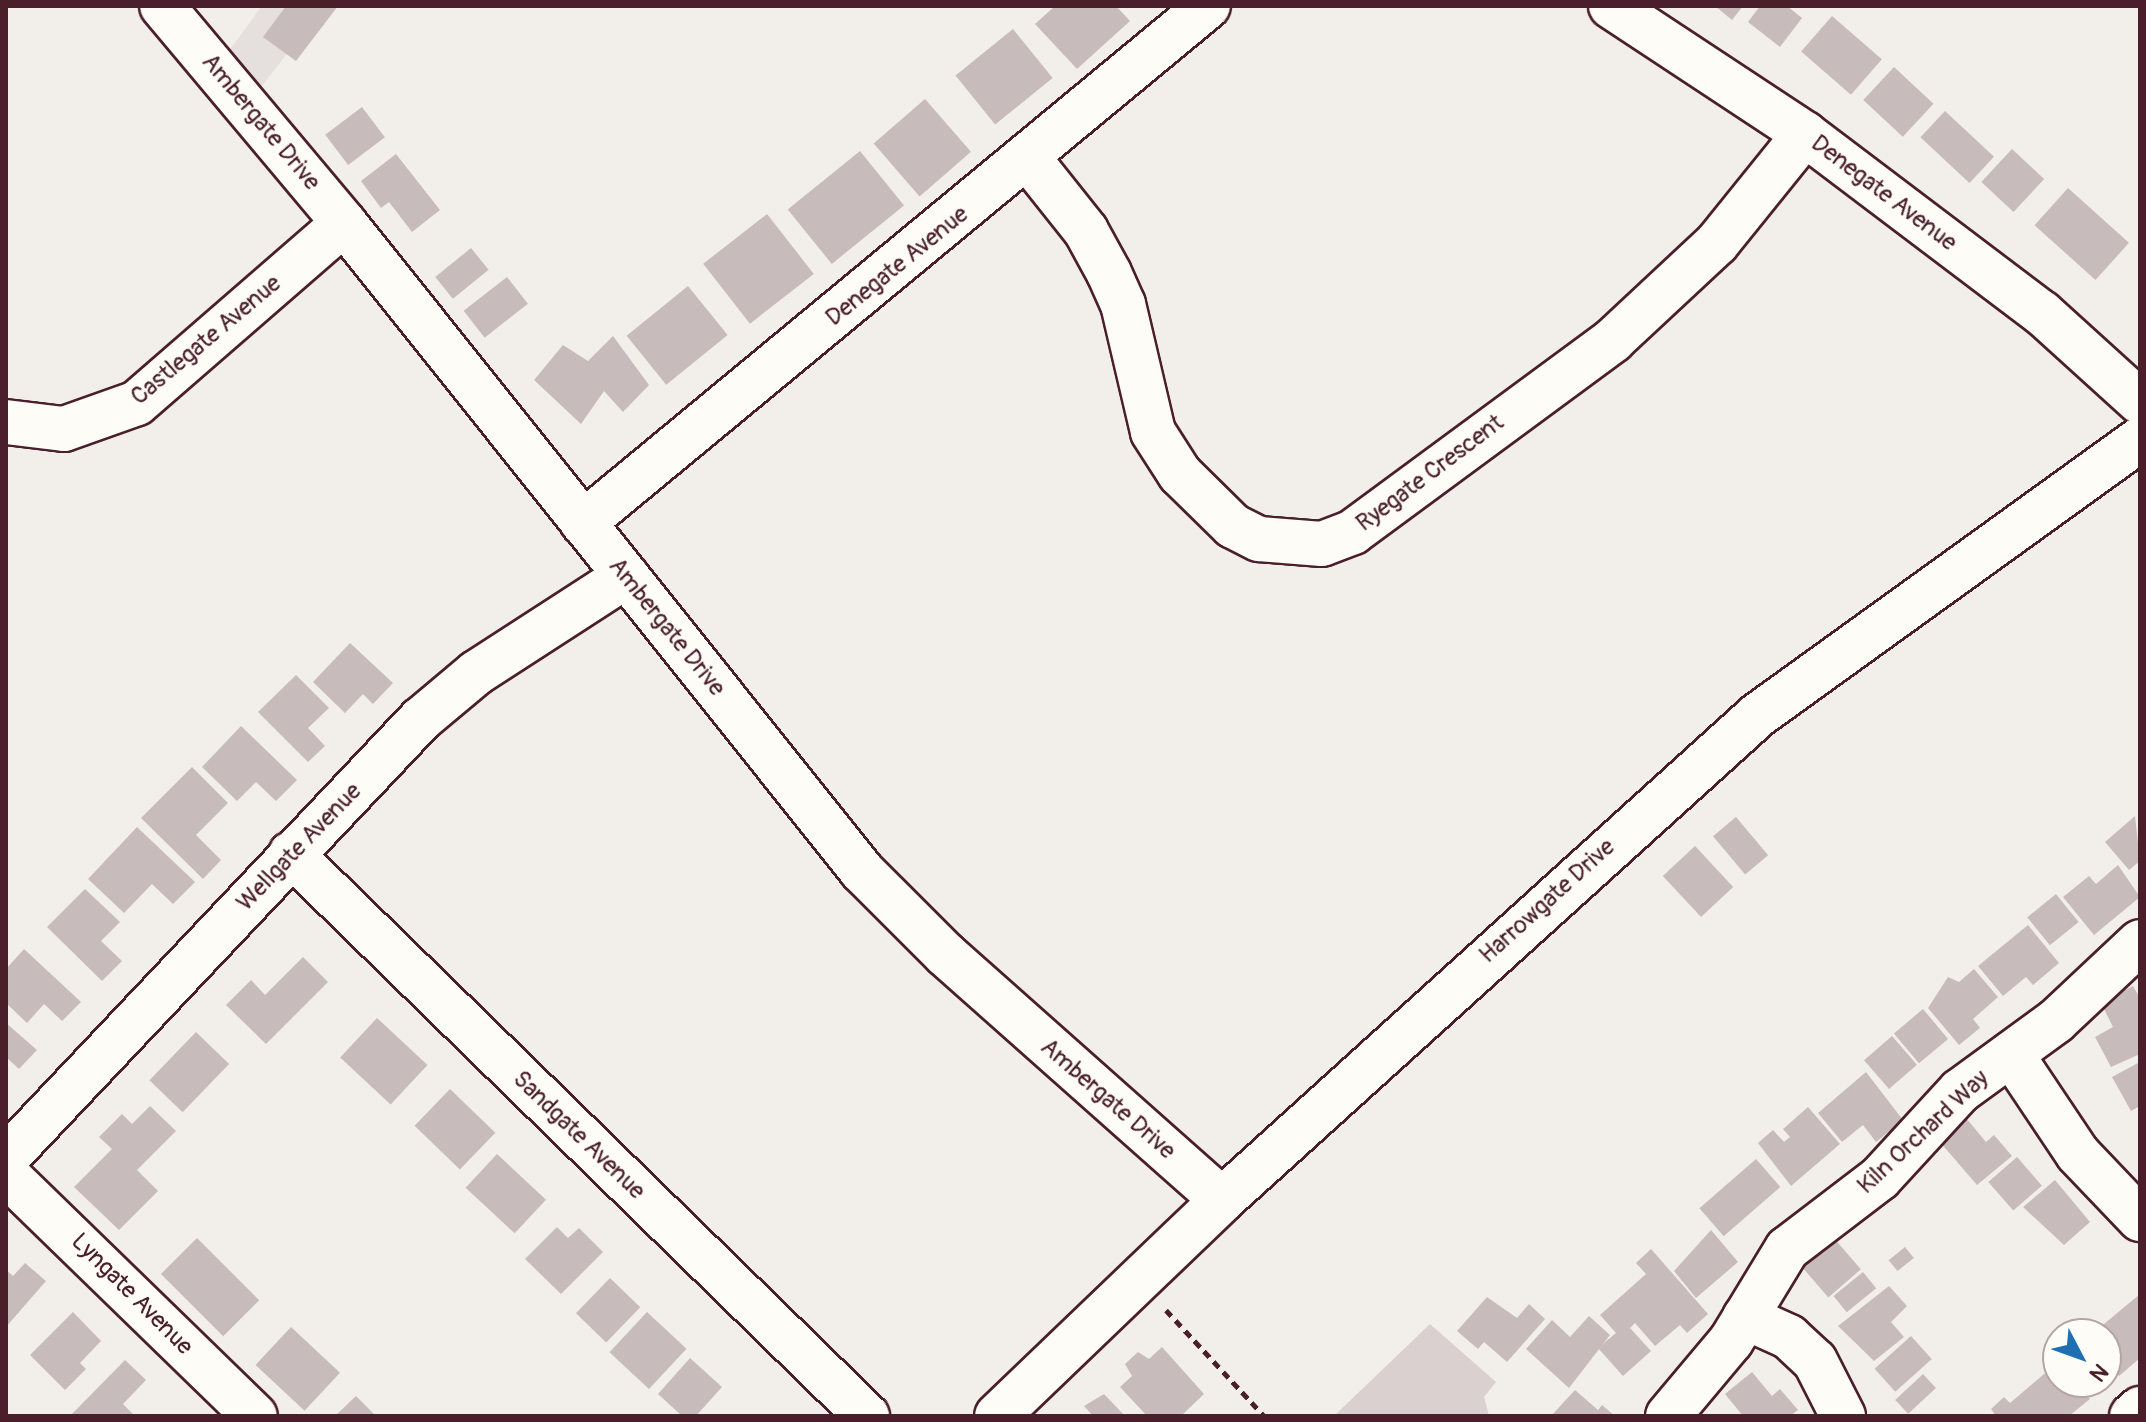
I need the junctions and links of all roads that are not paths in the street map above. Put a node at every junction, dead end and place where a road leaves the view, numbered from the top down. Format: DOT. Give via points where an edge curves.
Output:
graph roads {
  1 [pos="1208,6"];
  2 [pos="1611,6"];
  3 [pos="180,13"];
  4 [pos="1805,134"];
  5 [pos="1028,158"];
  6 [pos="344,223"];
  7 [pos="2140,402"];
  8 [pos="6,422"];
  9 [pos="2140,439"];
  10 [pos="583,523"];
  11 [pos="626,576"];
  12 [pos="291,854"];
  13 [pos="2140,942"];
  14 [pos="2011,1054"];
  15 [pos="6,1158"];
  16 [pos="6,1174"];
  17 [pos="1222,1200"];
  18 [pos="2140,1219"];
  19 [pos="1745,1317"];
  20 [pos="2140,1409"];
  21 [pos="255,1416"];
  22 [pos="867,1416"];
  23 [pos="997,1416"];
  24 [pos="1668,1416"];
  25 [pos="1843,1416"];
  26 [pos="2132,1416"];
  1 -- 5 [label="street, Denegate Avenue"];
  2 -- 4 [label="street, Denegate Avenue"];
  3 -- 6 [label="street, Ambergate Drive"];
  4 -- 5 [label="street, Ryegate Crescent" via="1717,243 1613,340 1353,532 1322,544 1259,539 1233,526 1180,474 1153,432 1123,304 1109,273 1086,231"];
  4 -- 7 [label="street, Denegate Avenue" via="2042,313"];
  5 -- 10 [label="street, Denegate Avenue"];
  6 -- 8 [label="street, Castlegate Avenue" via="137,403 64,429"];
  6 -- 10 [label="street, Ambergate Drive"];
  9 -- 17 [label="street, Harrowgate Drive" via="1758,715"];
  10 -- 11 [label="street, Ambergate Drive"];
  11 -- 12 [label="street, Wellgate Avenue" via="476,673 420,720"];
  11 -- 17 [label="street, Ambergate Drive" via="862,871 945,954"];
  12 -- 15 [label="street, Wellgate Avenue"];
  12 -- 22 [label="street, Sandgate Avenue"];
  13 -- 14 [label="street, Kiln Orchard Way"];
  14 -- 18 [label="street" via="2078,1154"];
  14 -- 19 [label="street, Kiln Orchard Way" via="1960,1091 1880,1178 1793,1243"];
  16 -- 21 [label="street, Lyngate Avenue"];
  17 -- 23 [label="street, Harrowgate Drive"];
  19 -- 24 [label="street, Kiln Orchard Way"];
  19 -- 25 [label="street" via="1789,1337 1815,1361"];
  20 -- 26 [label="street"];
}
